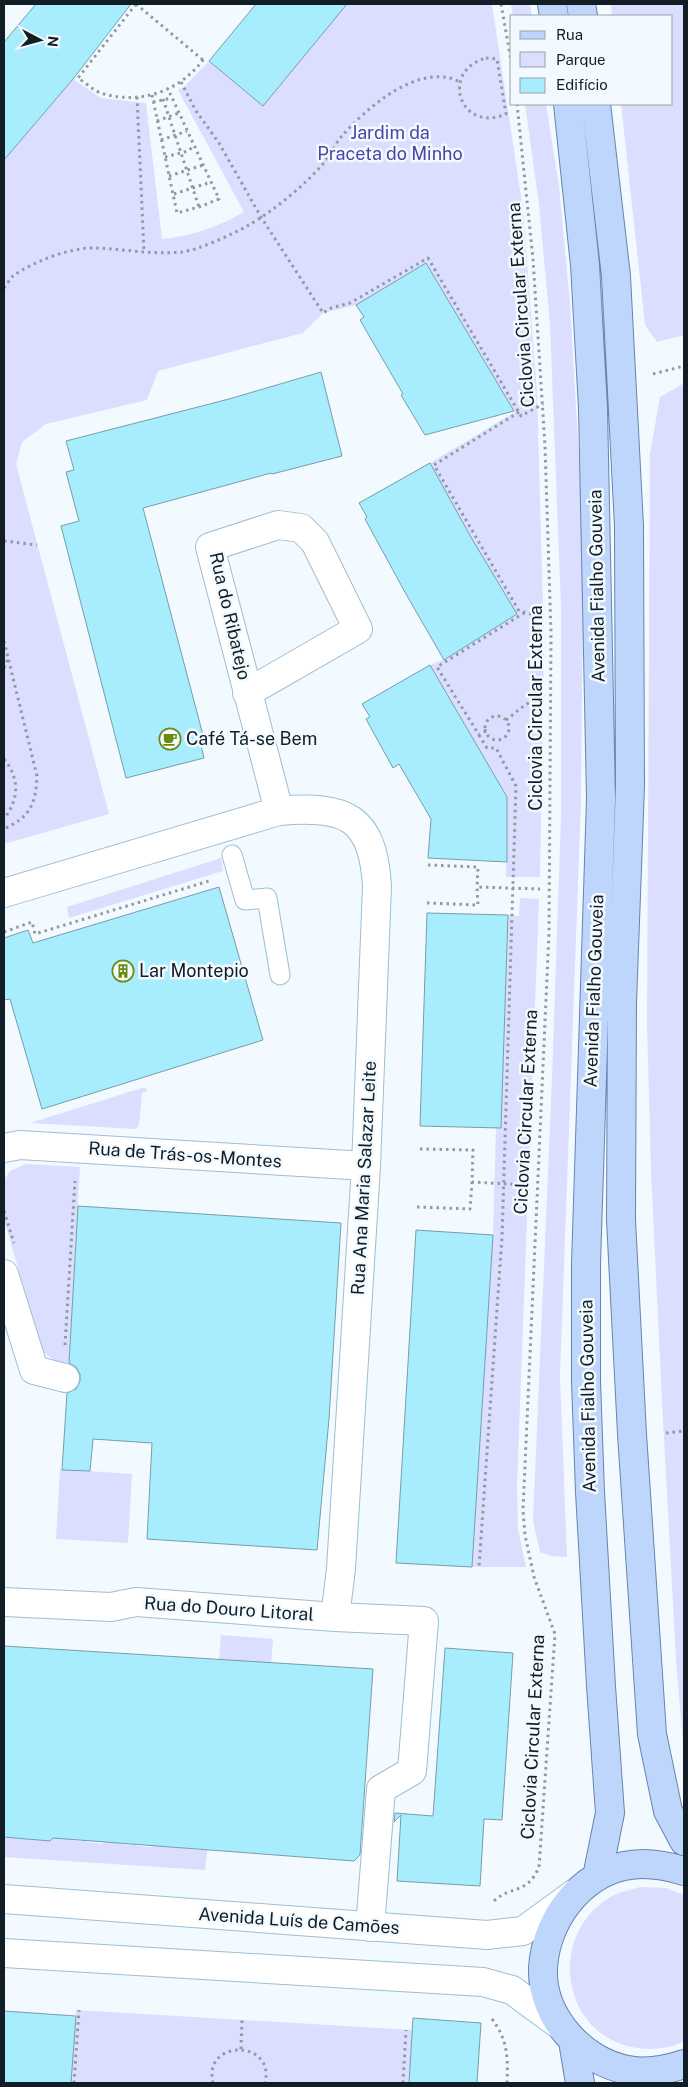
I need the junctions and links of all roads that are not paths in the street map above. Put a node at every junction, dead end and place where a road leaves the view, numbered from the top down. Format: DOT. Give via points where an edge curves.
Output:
graph roads {
  1 [pos="568,105"];
  2 [pos="596,105"];
  3 [pos="247,693"];
  4 [pos="279,811"];
  5 [pos="232,855"];
  6 [pos="4,894"];
  7 [pos="280,975"];
  8 [pos="4,1148"];
  9 [pos="366,1166"];
  10 [pos="4,1274"];
  11 [pos="65,1378"];
  12 [pos="4,1602"];
  13 [pos="335,1617"];
  14 [pos="684,1841"];
  15 [pos="684,1871"];
  16 [pos="588,1883"];
  17 [pos="4,1900"];
  18 [pos="370,1927"];
  19 [pos="4,1953"];
  20 [pos="567,2033"];
  21 [pos="684,2064"];
  22 [pos="684,2074"];
  23 [pos="580,2083"];
  24 [pos="679,2083"];
  1 -- 16 [label="main road, Avenida Fialho Gouveia" via="585,265 593,408 601,790 586,1264 586,1381 600,1686 610,1813"];
  2 -- 14 [label="main road, Avenida Fialho Gouveia" via="616,276 629,526 630,786 622,1003 621,1220 652,1734 668,1811"];
  3 -- 3 [label="street, Rua do Ribatejo" via="210,547 278,525 301,528 315,542 358,629"];
  3 -- 4 [label="street, Rua do Ribatejo"];
  4 -- 6 [label="street"];
  4 -- 9 [label="street, Rua Ana Maria Salazar Leite" via="330,811 350,819 368,838 376,864"];
  5 -- 7 [label="lane" via="245,900 267,898"];
  8 -- 9 [label="street, Rua de Trás-os-Montes" via="20,1145"];
  9 -- 13 [label="street, Rua Ana Maria Salazar Leite" via="341,1569"];
  10 -- 11 [label="street" via="34,1370"];
  12 -- 13 [label="street, Rua do Douro Litoral" via="111,1607 136,1602"];
  13 -- 18 [label="street, Rua do Douro Litoral" via="424,1621 412,1771 380,1789"];
  15 -- 16 [label="main road" via="642,1864 619,1868"];
  16 -- 18 [label="street, Avenida Luís de Camões" via="523,1931 487,1935"];
  16 -- 20 [label="main road" via="560,1912 548,1939 543,1969 548,1999"];
  17 -- 18 [label="street, Avenida Luís de Camões"];
  19 -- 20 [label="street" via="483,1982 512,1990"];
  20 -- 21 [label="main road" via="598,2060 628,2070 661,2071"];
  20 -- 23 [label="main road"];
  22 -- 24 [label="main road"];
}
